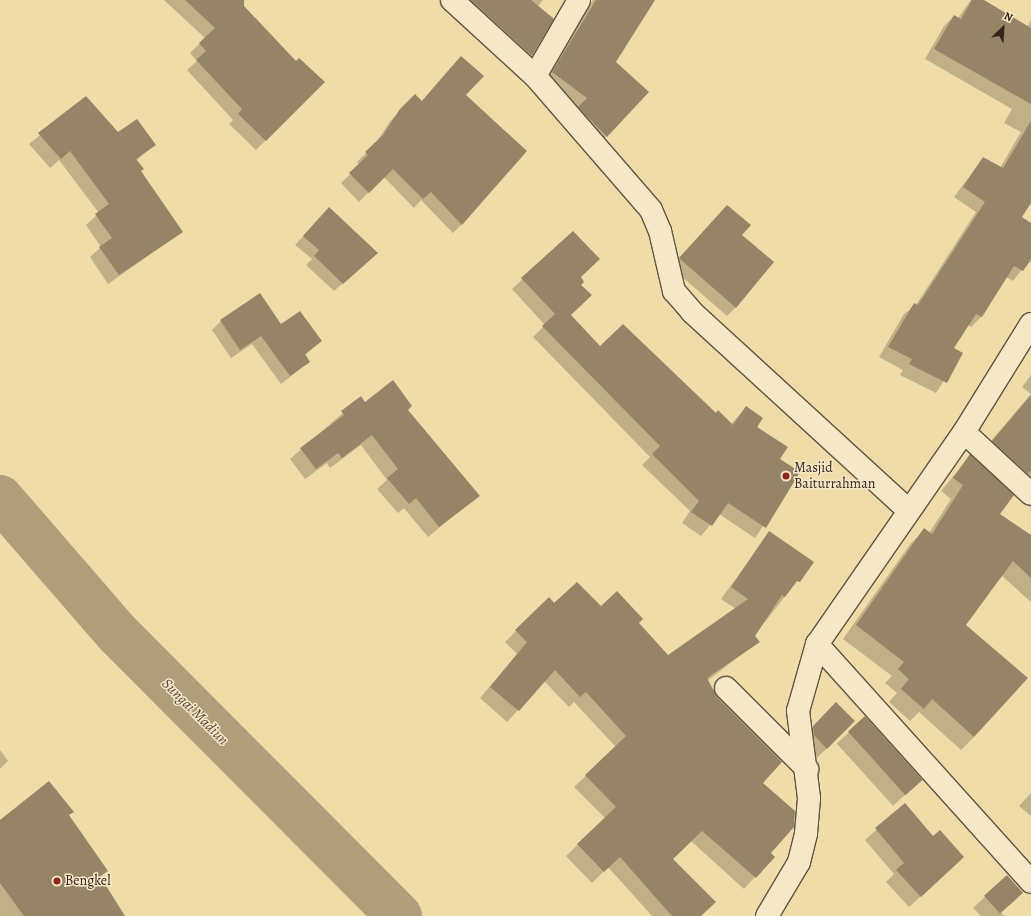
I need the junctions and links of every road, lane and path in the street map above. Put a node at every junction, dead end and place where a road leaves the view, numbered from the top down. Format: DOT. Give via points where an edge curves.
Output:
graph roads {
  1 [pos="452,0"];
  2 [pos="580,0"];
  3 [pos="536,76"];
  4 [pos="1031,324"];
  5 [pos="964,432"];
  6 [pos="1031,494"];
  7 [pos="908,510"];
  8 [pos="817,644"];
  9 [pos="726,688"];
  10 [pos="807,769"];
  11 [pos="1031,882"];
  12 [pos="767,916"];
  1 -- 3 [label="street"];
  2 -- 3 [label="street"];
  3 -- 7 [label="street" via="651,210 660,231 674,291 692,312"];
  4 -- 5 [label="street"];
  5 -- 6 [label="street"];
  5 -- 7 [label="street"];
  7 -- 8 [label="street"];
  8 -- 10 [label="street" via="798,711 799,741"];
  8 -- 11 [label="street"];
  9 -- 10 [label="street"];
  10 -- 12 [label="street" via="808,812 799,862"];
}
